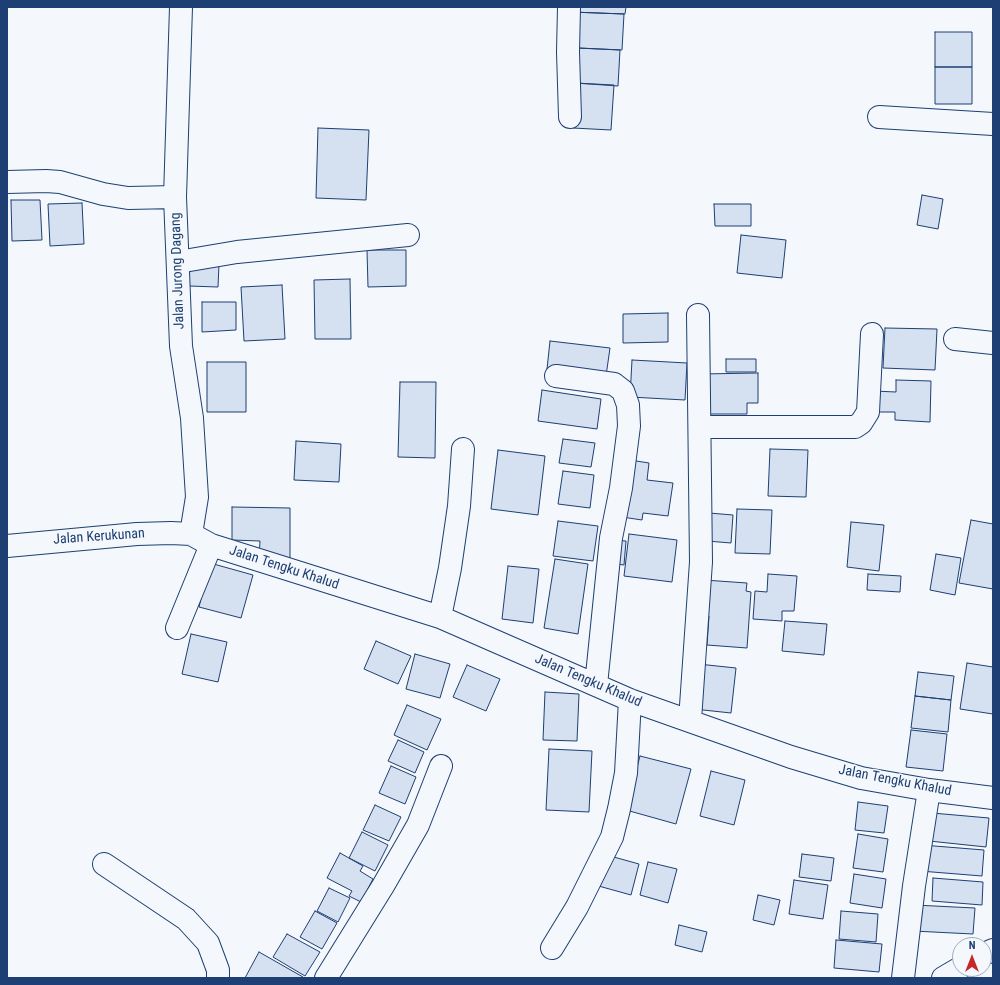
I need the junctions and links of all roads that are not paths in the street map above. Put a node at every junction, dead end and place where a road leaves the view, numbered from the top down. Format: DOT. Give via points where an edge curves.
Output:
graph roads {
  1 [pos="181,7"];
  2 [pos="569,7"];
  3 [pos="570,117"];
  4 [pos="879,117"];
  5 [pos="993,124"];
  6 [pos="7,182"];
  7 [pos="175,197"];
  8 [pos="408,235"];
  9 [pos="178,262"];
  10 [pos="698,315"];
  11 [pos="872,334"];
  12 [pos="955,340"];
  13 [pos="993,343"];
  14 [pos="556,376"];
  15 [pos="700,427"];
  16 [pos="463,448"];
  17 [pos="191,534"];
  18 [pos="211,545"];
  19 [pos="7,546"];
  20 [pos="440,617"];
  21 [pos="177,628"];
  22 [pos="596,685"];
  23 [pos="630,700"];
  24 [pos="690,720"];
  25 [pos="441,766"];
  26 [pos="929,790"];
  27 [pos="993,798"];
  28 [pos="104,864"];
  29 [pos="552,948"];
  30 [pos="952,972"];
  31 [pos="218,978"];
  32 [pos="326,978"];
  33 [pos="904,978"];
  34 [pos="942,978"];
  1 -- 7 [label="street, Jalan Jurong Dagang"];
  2 -- 3 [label="street"];
  4 -- 5 [label="street"];
  6 -- 7 [label="street" via="60,182 122,197"];
  7 -- 9 [label="street, Jalan Jurong Dagang"];
  8 -- 9 [label="street" via="237,252"];
  9 -- 17 [label="street, Jalan Jurong Dagang" via="181,346 192,418 197,497"];
  10 -- 15 [label="street"];
  11 -- 15 [label="street" via="868,412 855,427"];
  12 -- 13 [label="street"];
  14 -- 22 [label="street" via="614,384 624,392 628,405 629,426 611,538"];
  15 -- 24 [label="street" via="701,562"];
  16 -- 20 [label="street" via="457,522"];
  17 -- 18 [label="street, Jalan Tengku Khalud"];
  17 -- 19 [label="street, Jalan Kerukunan" via="138,534"];
  18 -- 20 [label="street, Jalan Tengku Khalud"];
  18 -- 21 [label="street"];
  20 -- 22 [label="street, Jalan Tengku Khalud"];
  22 -- 23 [label="street, Jalan Tengku Khalud"];
  23 -- 24 [label="street, Jalan Tengku Khalud"];
  23 -- 29 [label="street" via="626,773 612,837 577,907"];
  24 -- 26 [label="street, Jalan Tengku Khalud" via="791,757 861,778"];
  25 -- 32 [label="street" via="418,824"];
  26 -- 27 [label="street, Jalan Tengku Khalud"];
  26 -- 33 [label="street" via="914,886"];
  28 -- 31 [label="street" via="186,919 208,943 218,970"];
  30 -- 34 [label="street"];
}
